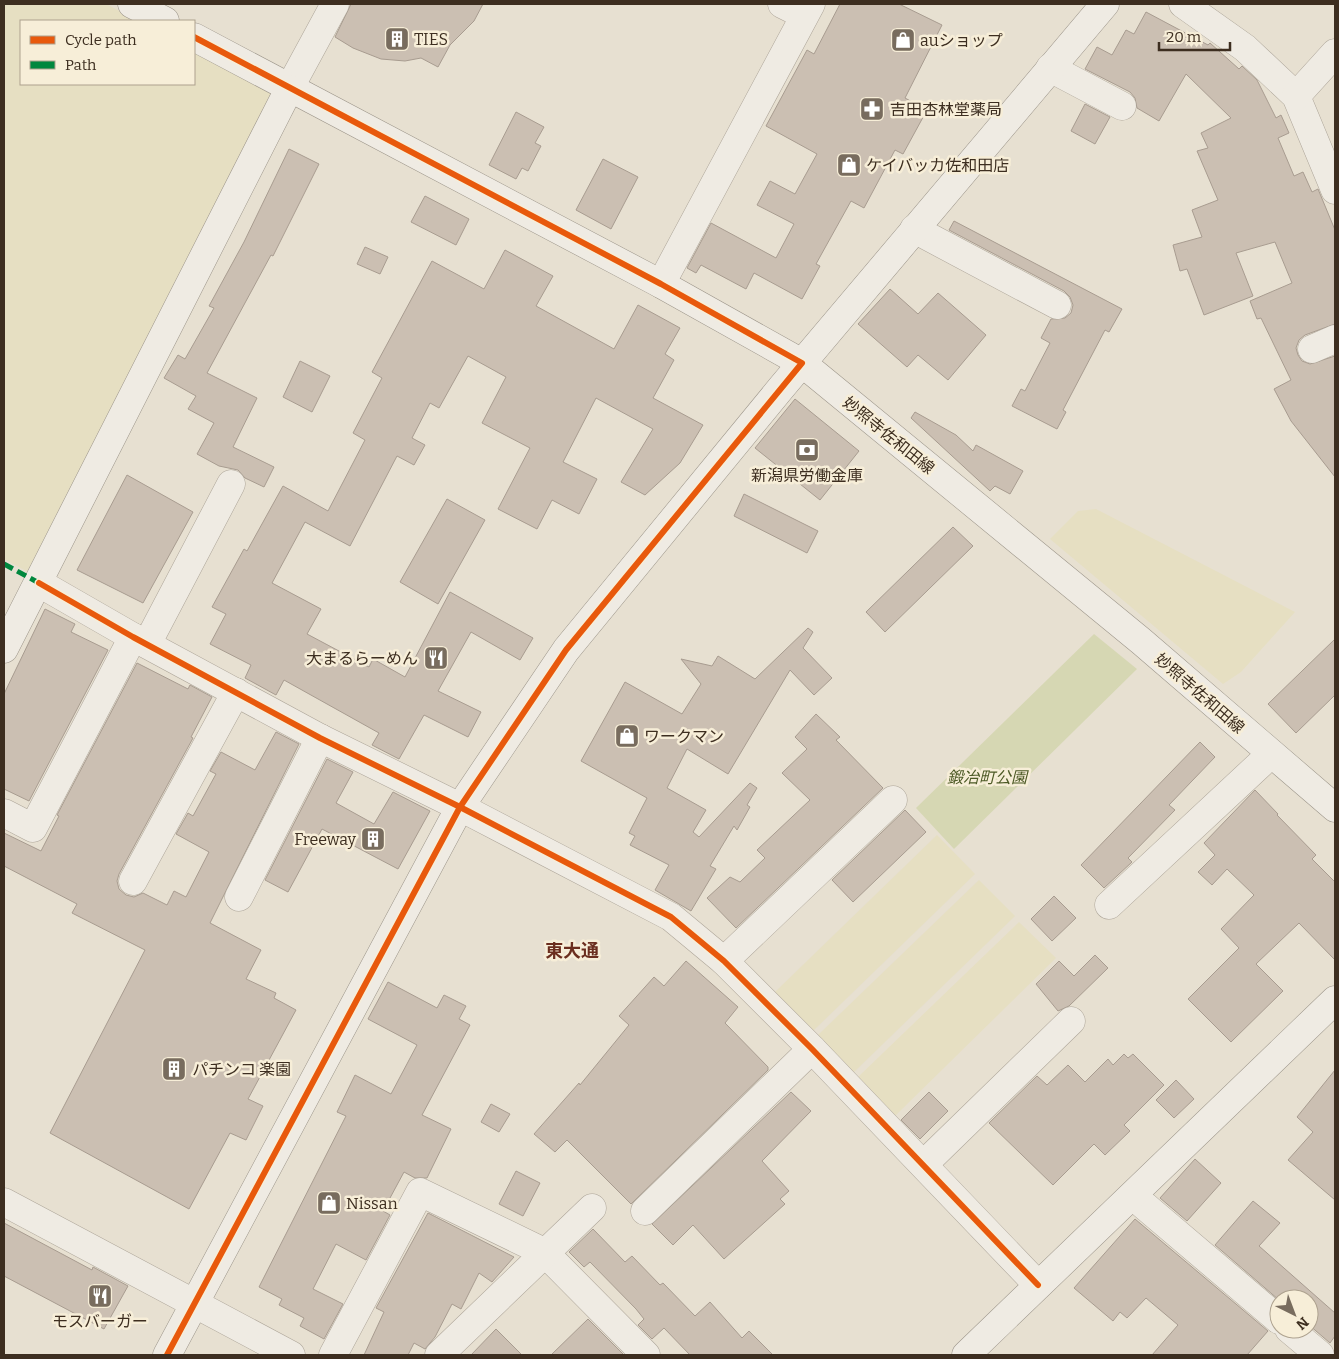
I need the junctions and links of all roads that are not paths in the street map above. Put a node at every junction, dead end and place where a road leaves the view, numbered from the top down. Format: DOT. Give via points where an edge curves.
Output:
graph roads {
  1 [pos="132,4"];
  2 [pos="334,4"];
  3 [pos="1105,4"];
  4 [pos="1183,4"];
  5 [pos="799,8"];
  6 [pos="163,20"];
  7 [pos="195,38"];
  8 [pos="1050,68"];
  9 [pos="1320,76"];
  10 [pos="289,88"];
  11 [pos="1122,106"];
  12 [pos="1335,190"];
  13 [pos="914,229"];
  14 [pos="661,284"];
  15 [pos="1057,305"];
  16 [pos="802,363"];
  17 [pos="231,484"];
  18 [pos="39,583"];
  19 [pos="140,640"];
  20 [pos="4,649"];
  21 [pos="236,692"];
  22 [pos="320,738"];
  23 [pos="1271,754"];
  24 [pos="893,800"];
  25 [pos="460,807"];
  26 [pos="1335,808"];
  27 [pos="4,813"];
  28 [pos="132,881"];
  29 [pos="239,897"];
  30 [pos="1109,905"];
  31 [pos="724,961"];
  32 [pos="1335,1000"];
  33 [pos="1071,1021"];
  34 [pos="812,1049"];
  35 [pos="924,1164"];
  36 [pos="1133,1196"];
  37 [pos="4,1202"];
  38 [pos="592,1208"];
  39 [pos="645,1211"];
  40 [pos="544,1252"];
  41 [pos="1038,1285"];
  42 [pos="193,1304"];
  43 [pos="1269,1312"];
  44 [pos="1301,1339"];
  45 [pos="167,1355"];
  46 [pos="291,1355"];
  47 [pos="333,1355"];
  48 [pos="439,1355"];
  49 [pos="646,1355"];
  50 [pos="966,1355"];
  51 [pos="1320,1355"];
  1 -- 6 [label="street"];
  2 -- 10 [label="street"];
  3 -- 8 [label="street"];
  4 -- 9 [label="street" via="1245,48"];
  5 -- 14 [label="street"];
  7 -- 10 [label="street, 妙照寺佐和田線"];
  8 -- 11 [label="street"];
  8 -- 13 [label="street"];
  9 -- 12 [label="street"];
  10 -- 14 [label="street, 妙照寺佐和田線"];
  10 -- 18 [label="street"];
  13 -- 15 [label="street"];
  13 -- 16 [label="street"];
  14 -- 16 [label="street, 妙照寺佐和田線"];
  16 -- 23 [label="street, 妙照寺佐和田線" via="1141,641"];
  16 -- 25 [label="street" via="566,650"];
  17 -- 19 [label="street"];
  18 -- 19 [label="street"];
  18 -- 20 [label="street"];
  19 -- 21 [label="street"];
  19 -- 27 [label="street" via="33,828"];
  21 -- 22 [label="street"];
  21 -- 28 [label="street"];
  22 -- 25 [label="street"];
  22 -- 29 [label="street"];
  23 -- 26 [label="street, 妙照寺佐和田線"];
  23 -- 30 [label="street"];
  24 -- 31 [label="street"];
  25 -- 31 [label="street" via="671,917"];
  25 -- 42 [label="street"];
  31 -- 34 [label="street"];
  32 -- 36 [label="street"];
  33 -- 35 [label="street"];
  34 -- 35 [label="street"];
  34 -- 39 [label="street"];
  35 -- 41 [label="street"];
  36 -- 41 [label="street"];
  36 -- 43 [label="street"];
  37 -- 42 [label="street"];
  38 -- 40 [label="street"];
  40 -- 47 [label="street" via="420,1192"];
  40 -- 48 [label="street"];
  40 -- 49 [label="street"];
  41 -- 50 [label="street"];
  42 -- 45 [label="street"];
  42 -- 46 [label="street"];
  44 -- 51 [label="street"];
}
